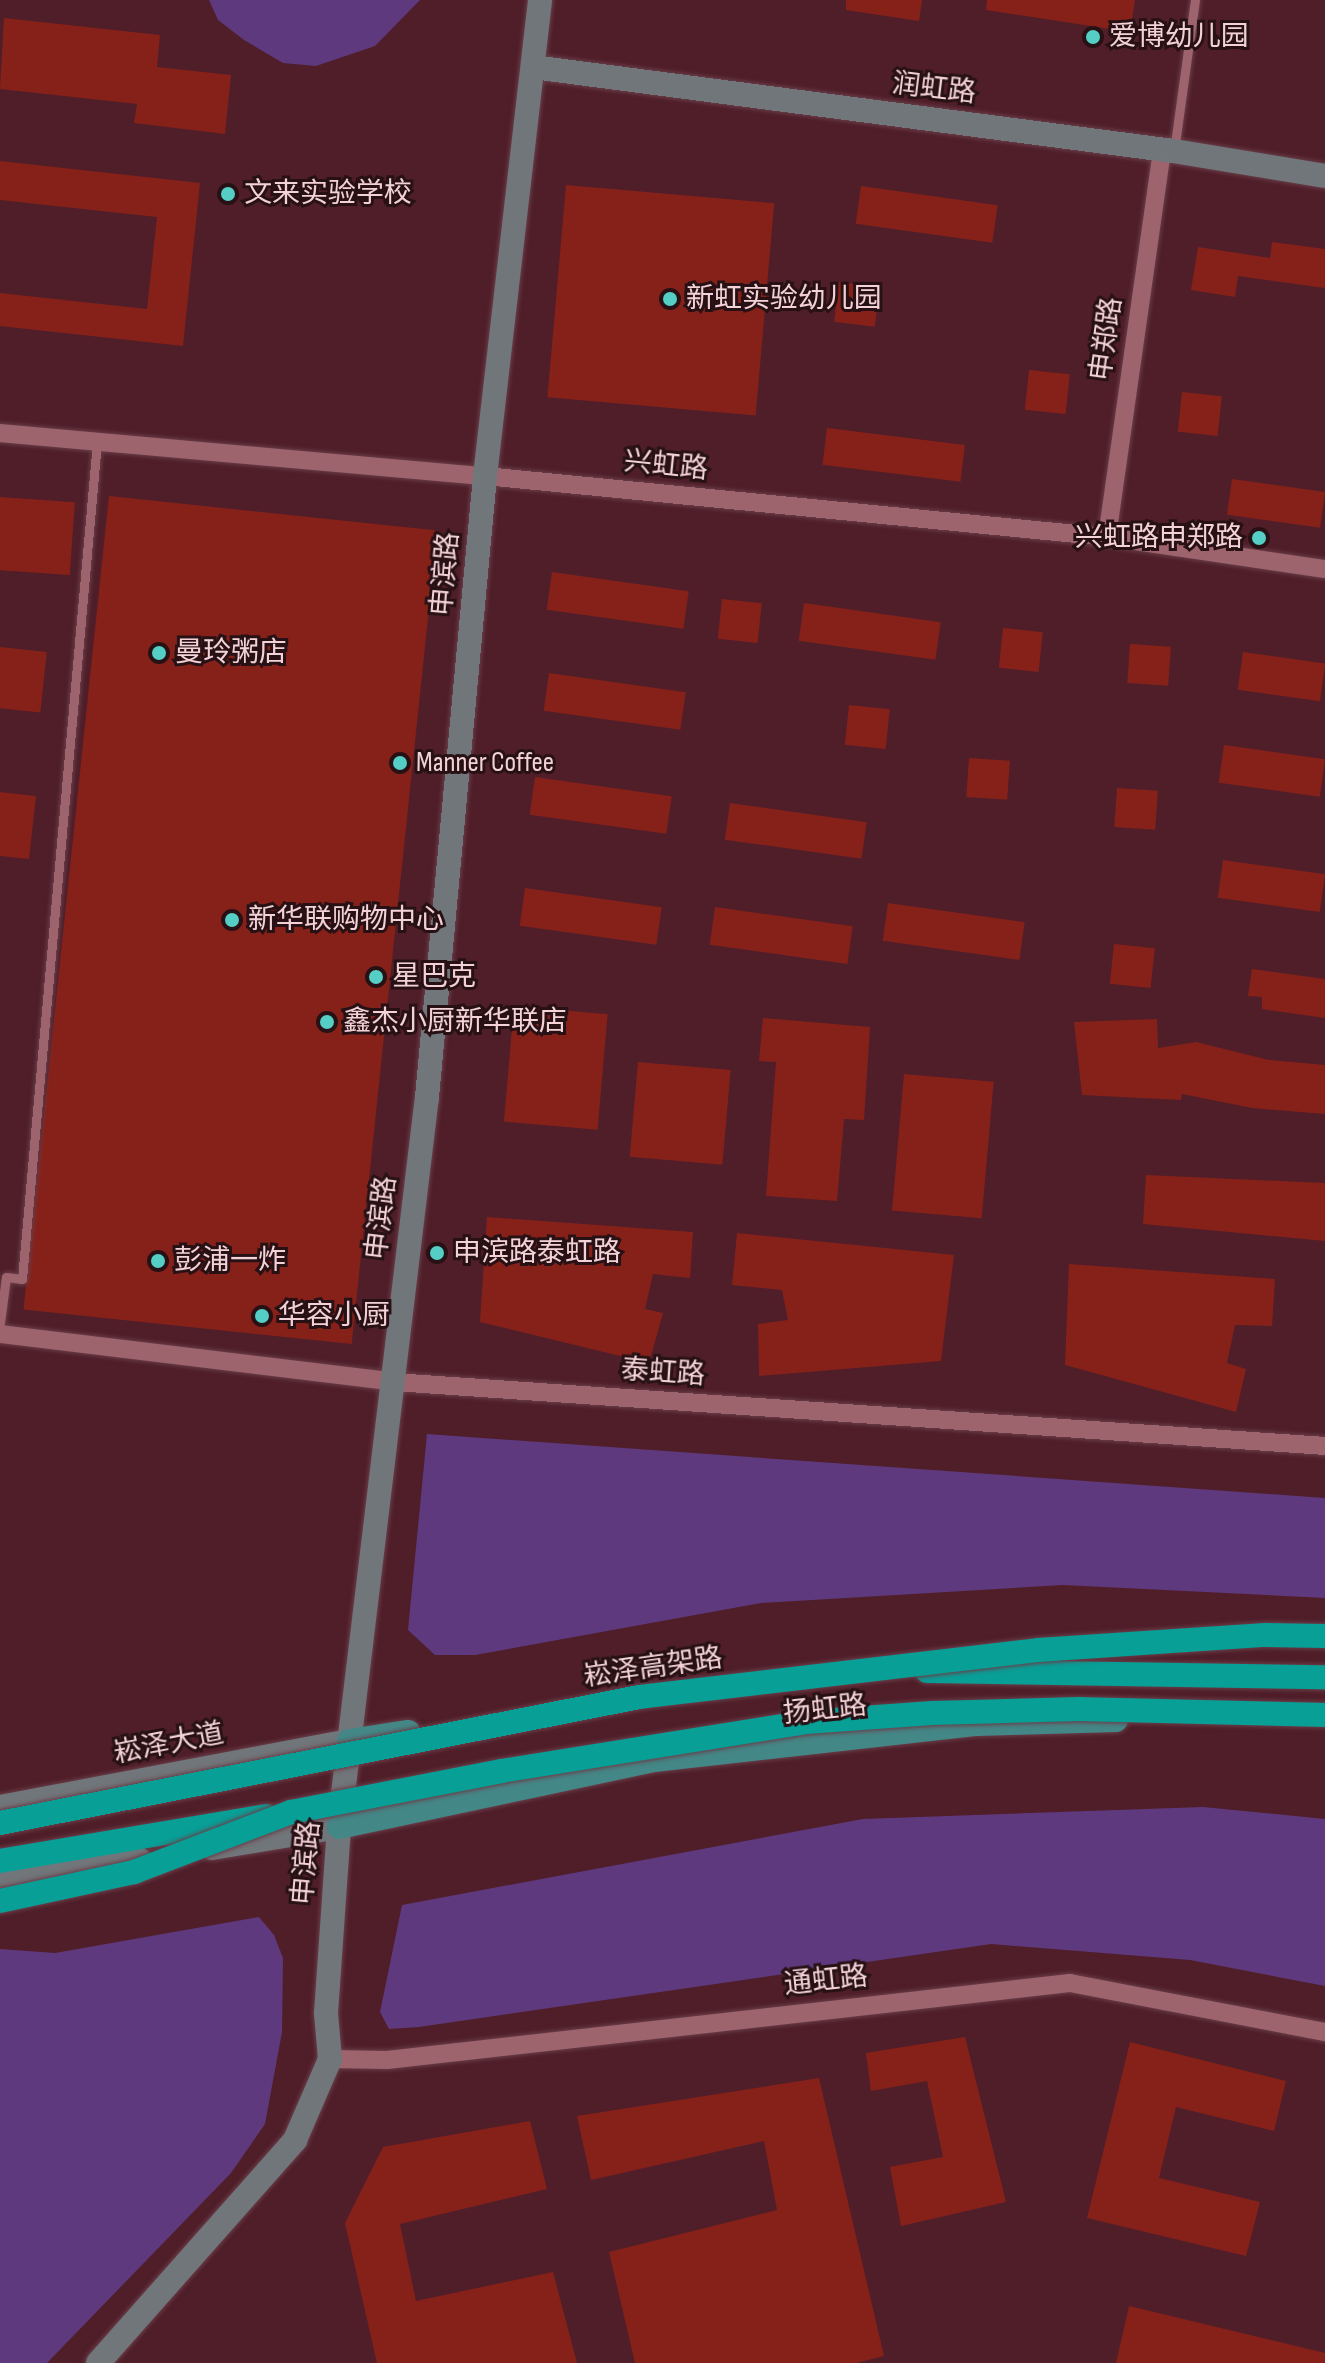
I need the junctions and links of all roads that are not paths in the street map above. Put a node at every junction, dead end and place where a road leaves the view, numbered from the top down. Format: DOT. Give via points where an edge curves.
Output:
graph roads {
  1 [pos="540,0"];
  2 [pos="1195,0"];
  3 [pos="533,67"];
  4 [pos="1168,150"];
  5 [pos="1325,176"];
  6 [pos="0,433"];
  7 [pos="97,442"];
  8 [pos="485,476"];
  9 [pos="1107,537"];
  10 [pos="1325,569"];
  11 [pos="0,1323"];
  12 [pos="0,1334"];
  13 [pos="394,1382"];
  14 [pos="1325,1446"];
  15 [pos="1325,1636"];
  16 [pos="1325,1646"];
  17 [pos="887,1670"];
  18 [pos="1325,1677"];
  19 [pos="1325,1718"];
  20 [pos="349,1741"];
  21 [pos="0,1807"];
  22 [pos="291,1812"];
  23 [pos="0,1823"];
  24 [pos="339,1827"];
  25 [pos="0,1861"];
  26 [pos="0,1883"];
  27 [pos="0,1901"];
  28 [pos="1325,2032"];
  29 [pos="330,2059"];
  30 [pos="98,2363"];
  1 -- 3 [label="main road, 申滨路"];
  2 -- 4 [label="lane"];
  3 -- 4 [label="main road, 润虹路"];
  3 -- 8 [label="main road, 申滨路"];
  4 -- 5 [label="main road, 润虹路"];
  4 -- 9 [label="street, 申郑路"];
  6 -- 7 [label="street, 兴虹路"];
  7 -- 8 [label="street, 兴虹路"];
  7 -- 11 [label="lane" via="22,1279 6,1277"];
  8 -- 9 [label="street, 兴虹路"];
  8 -- 13 [label="main road, 申滨路" via="427,1097"];
  9 -- 10 [label="street, 兴虹路"];
  12 -- 13 [label="street, 泰虹路"];
  13 -- 14 [label="street, 泰虹路"];
  13 -- 20 [label="main road, 申滨路"];
  15 -- 17 [label="highway, bridge" via="1038,1650"];
  16 -- 20 [label="main road, 扬虹路" via="1170,1645 732,1683"];
  17 -- 18 [label="highway, 崧泽高架路, bridge"];
  17 -- 23 [label="highway, 崧泽高架路, bridge" via="639,1697"];
  19 -- 22 [label="highway, bridge" via="1079,1709 806,1722 515,1768"];
  19 -- 24 [label="main road, 扬虹路" via="977,1724 654,1760"];
  20 -- 21 [label="main road, 崧泽大道"];
  20 -- 24 [label="main road, 申滨路"];
  22 -- 25 [label="highway, bridge"];
  22 -- 27 [label="highway, bridge" via="134,1872"];
  24 -- 26 [label="main road"];
  24 -- 29 [label="main road, 申滨路" via="326,2013"];
  28 -- 29 [label="street, 通虹路" via="1070,1983 387,2060"];
  29 -- 30 [label="main road, 申滨路" via="295,2140"];
}
